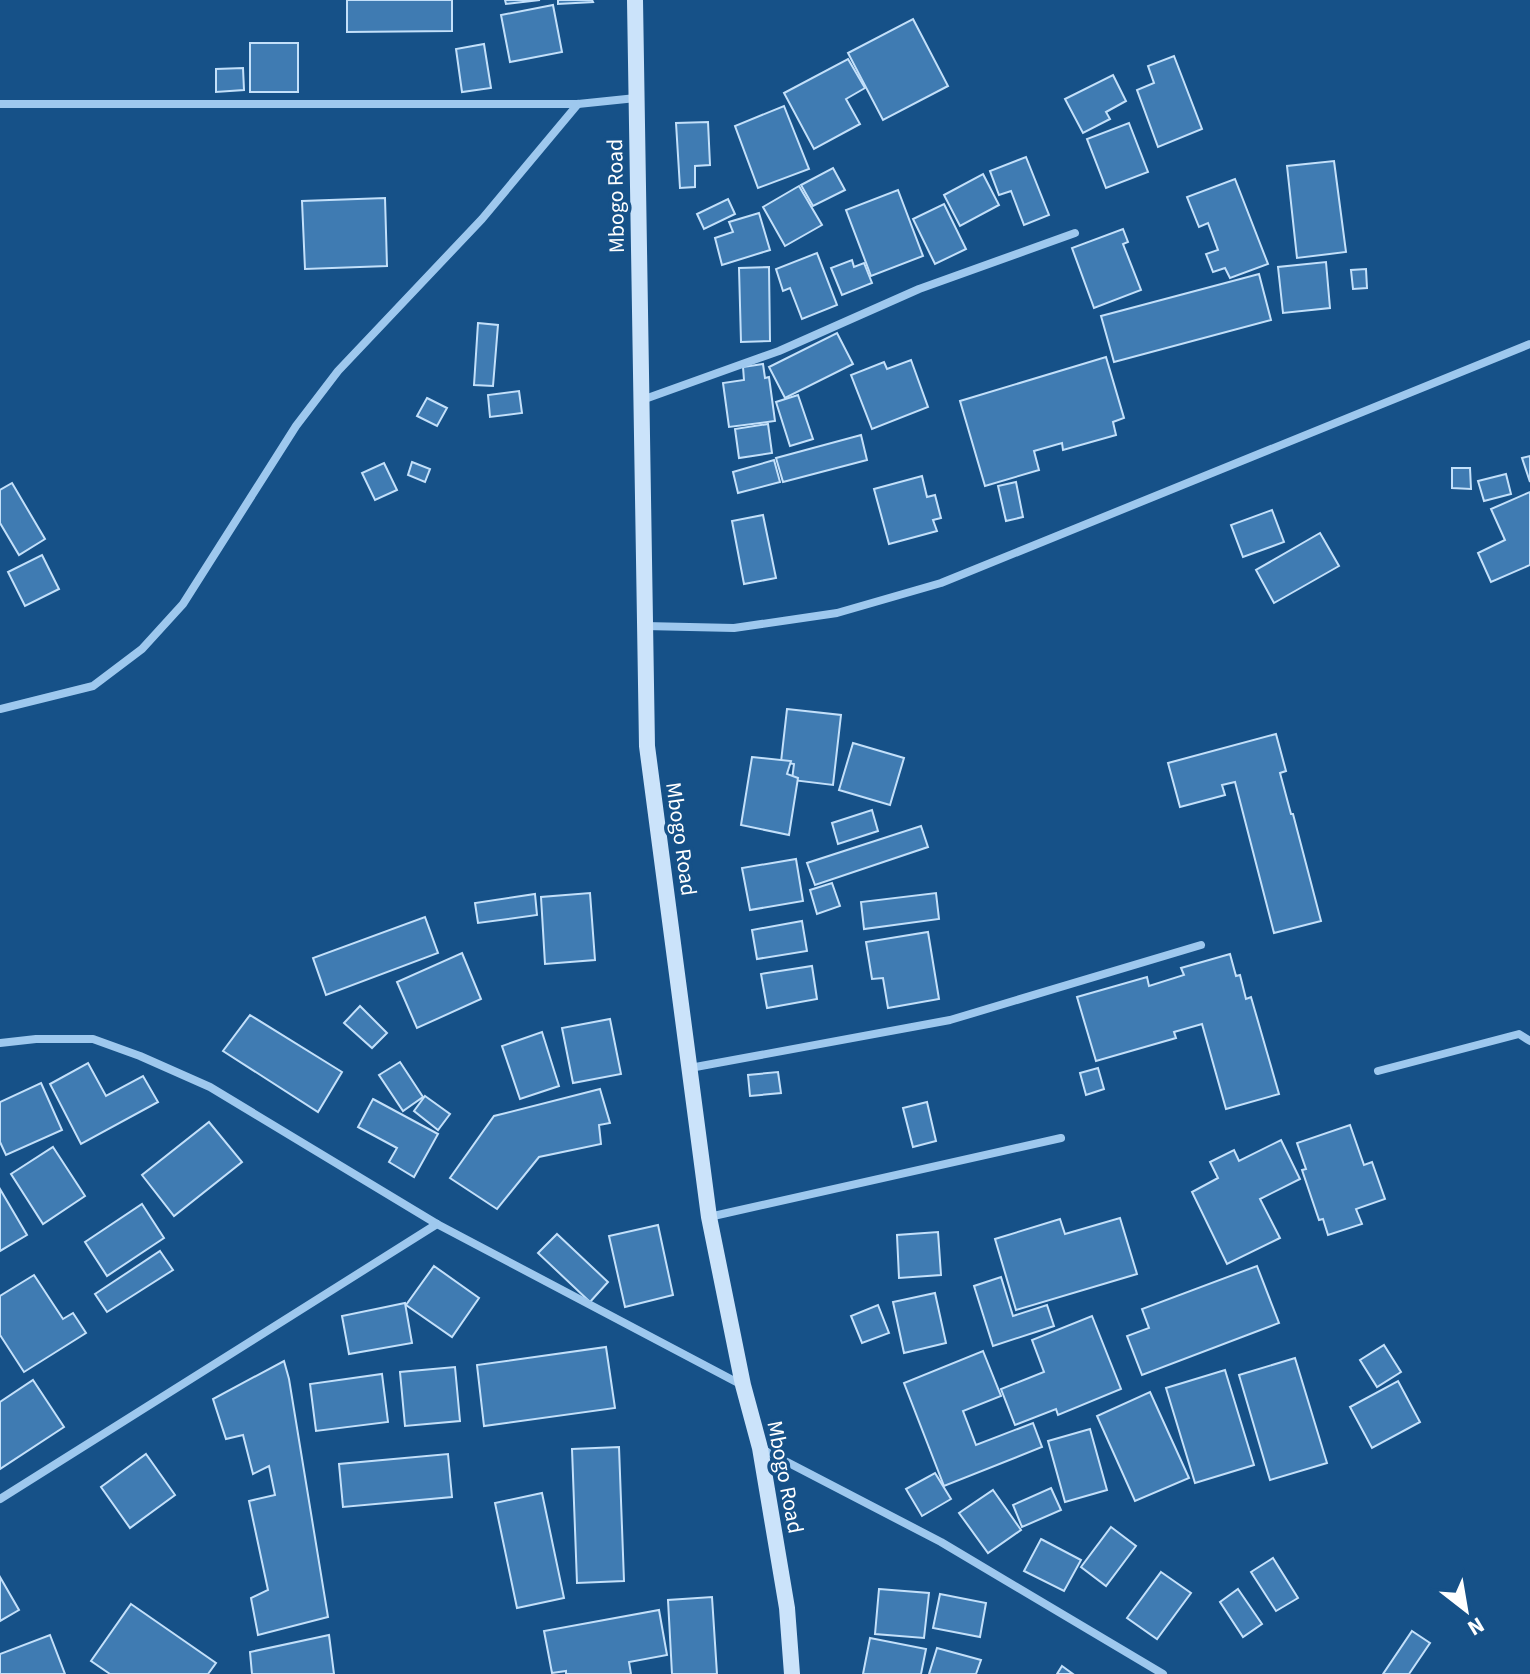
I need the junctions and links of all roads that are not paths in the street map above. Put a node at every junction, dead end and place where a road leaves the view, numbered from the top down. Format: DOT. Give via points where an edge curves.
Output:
graph roads {
  1 [pos="635,0"];
  2 [pos="636,98"];
  3 [pos="0,104"];
  4 [pos="578,104"];
  5 [pos="1075,233"];
  6 [pos="1530,344"];
  7 [pos="642,400"];
  8 [pos="645,626"];
  9 [pos="0,709"];
  10 [pos="1201,945"];
  11 [pos="1530,1041"];
  12 [pos="0,1043"];
  13 [pos="690,1068"];
  14 [pos="1378,1071"];
  15 [pos="1061,1138"];
  16 [pos="709,1217"];
  17 [pos="437,1224"];
  18 [pos="743,1385"];
  19 [pos="760,1448"];
  20 [pos="0,1499"];
  21 [pos="792,1674"];
  22 [pos="1163,1674"];
  1 -- 2 [label="main road, Mbogo Road"];
  2 -- 4 [label="street"];
  2 -- 7 [label="main road, Mbogo Road"];
  3 -- 4 [label="street"];
  4 -- 9 [label="street" via="482,219 338,371 296,426 183,604 142,649 93,686"];
  5 -- 7 [label="street"];
  6 -- 8 [label="street" via="941,583 837,613 734,628"];
  7 -- 8 [label="main road, Mbogo Road"];
  8 -- 13 [label="main road, Mbogo Road" via="647,746"];
  10 -- 13 [label="street" via="950,1020"];
  11 -- 14 [label="street" via="1519,1034"];
  12 -- 17 [label="street" via="93,1039 140,1056 210,1087"];
  13 -- 16 [label="main road, Mbogo Road"];
  15 -- 16 [label="street"];
  16 -- 18 [label="main road, Mbogo Road"];
  17 -- 18 [label="street"];
  17 -- 20 [label="street"];
  18 -- 19 [label="main road, Mbogo Road"];
  19 -- 21 [label="main road, Mbogo Road" via="787,1608"];
  19 -- 22 [label="street" via="941,1542"];
}
